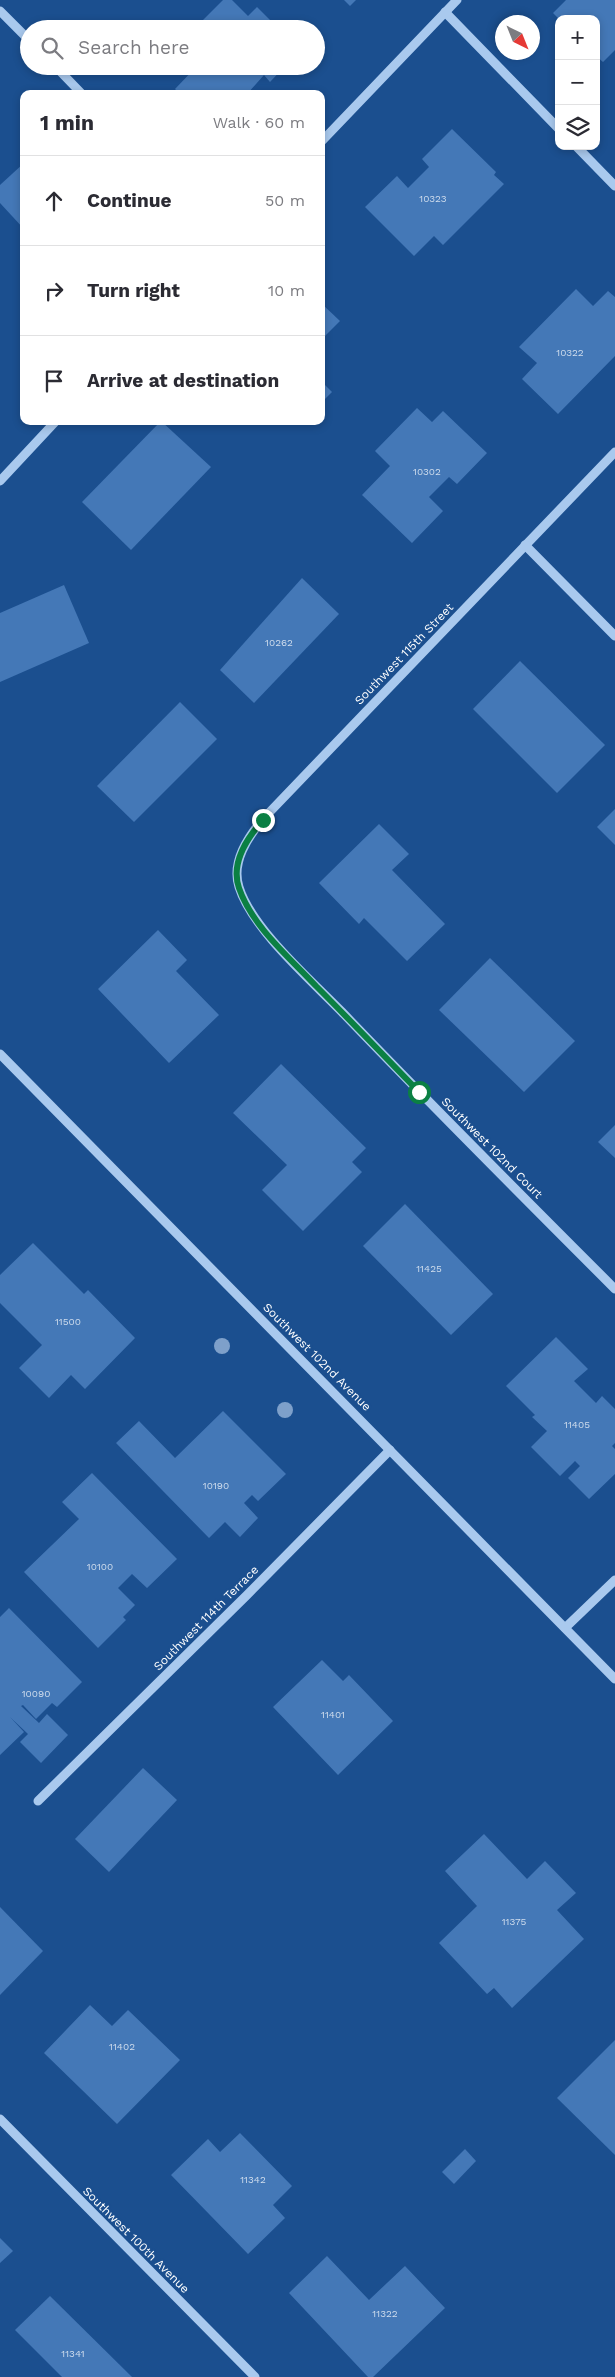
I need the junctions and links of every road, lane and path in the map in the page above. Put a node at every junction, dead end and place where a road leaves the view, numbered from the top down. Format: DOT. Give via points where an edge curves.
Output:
graph roads {
  1 [pos="457,0"];
  2 [pos="0,11"];
  3 [pos="445,12"];
  4 [pos="20,31"];
  5 [pos="64,75"];
  6 [pos="78,90"];
  7 [pos="555,125"];
  8 [pos="325,138"];
  9 [pos="580,150"];
  10 [pos="615,186"];
  11 [pos="52,425"];
  12 [pos="615,452"];
  13 [pos="0,480"];
  14 [pos="525,545"];
  15 [pos="615,636"];
  16 [pos="239,887"];
  17 [pos="0,1054"];
  18 [pos="615,1289"];
  19 [pos="390,1450"];
  20 [pos="615,1580"];
  21 [pos="565,1628"];
  22 [pos="615,1679"];
  23 [pos="38,1801"];
  24 [pos="0,2120"];
  25 [pos="254,2377"];
  1 -- 3 [label="street"];
  2 -- 4 [label="street"];
  3 -- 7 [label="street"];
  3 -- 8 [label="street"];
  5 -- 6 [label="street"];
  9 -- 10 [label="street"];
  11 -- 13 [label="street"];
  12 -- 14 [label="street, Southwest 115th Street"];
  14 -- 15 [label="street"];
  14 -- 16 [label="street, Southwest 115th Street" via="252,832 243,847 237,868"];
  16 -- 18 [label="street, Southwest 102nd Court" via="257,919 289,957"];
  17 -- 19 [label="street, Southwest 102nd Avenue"];
  19 -- 21 [label="street, Southwest 102nd Avenue"];
  19 -- 23 [label="street, Southwest 114th Terrace"];
  20 -- 21 [label="street"];
  21 -- 22 [label="street, Southwest 102nd Avenue"];
  24 -- 25 [label="street, Southwest 100th Avenue"];
}
